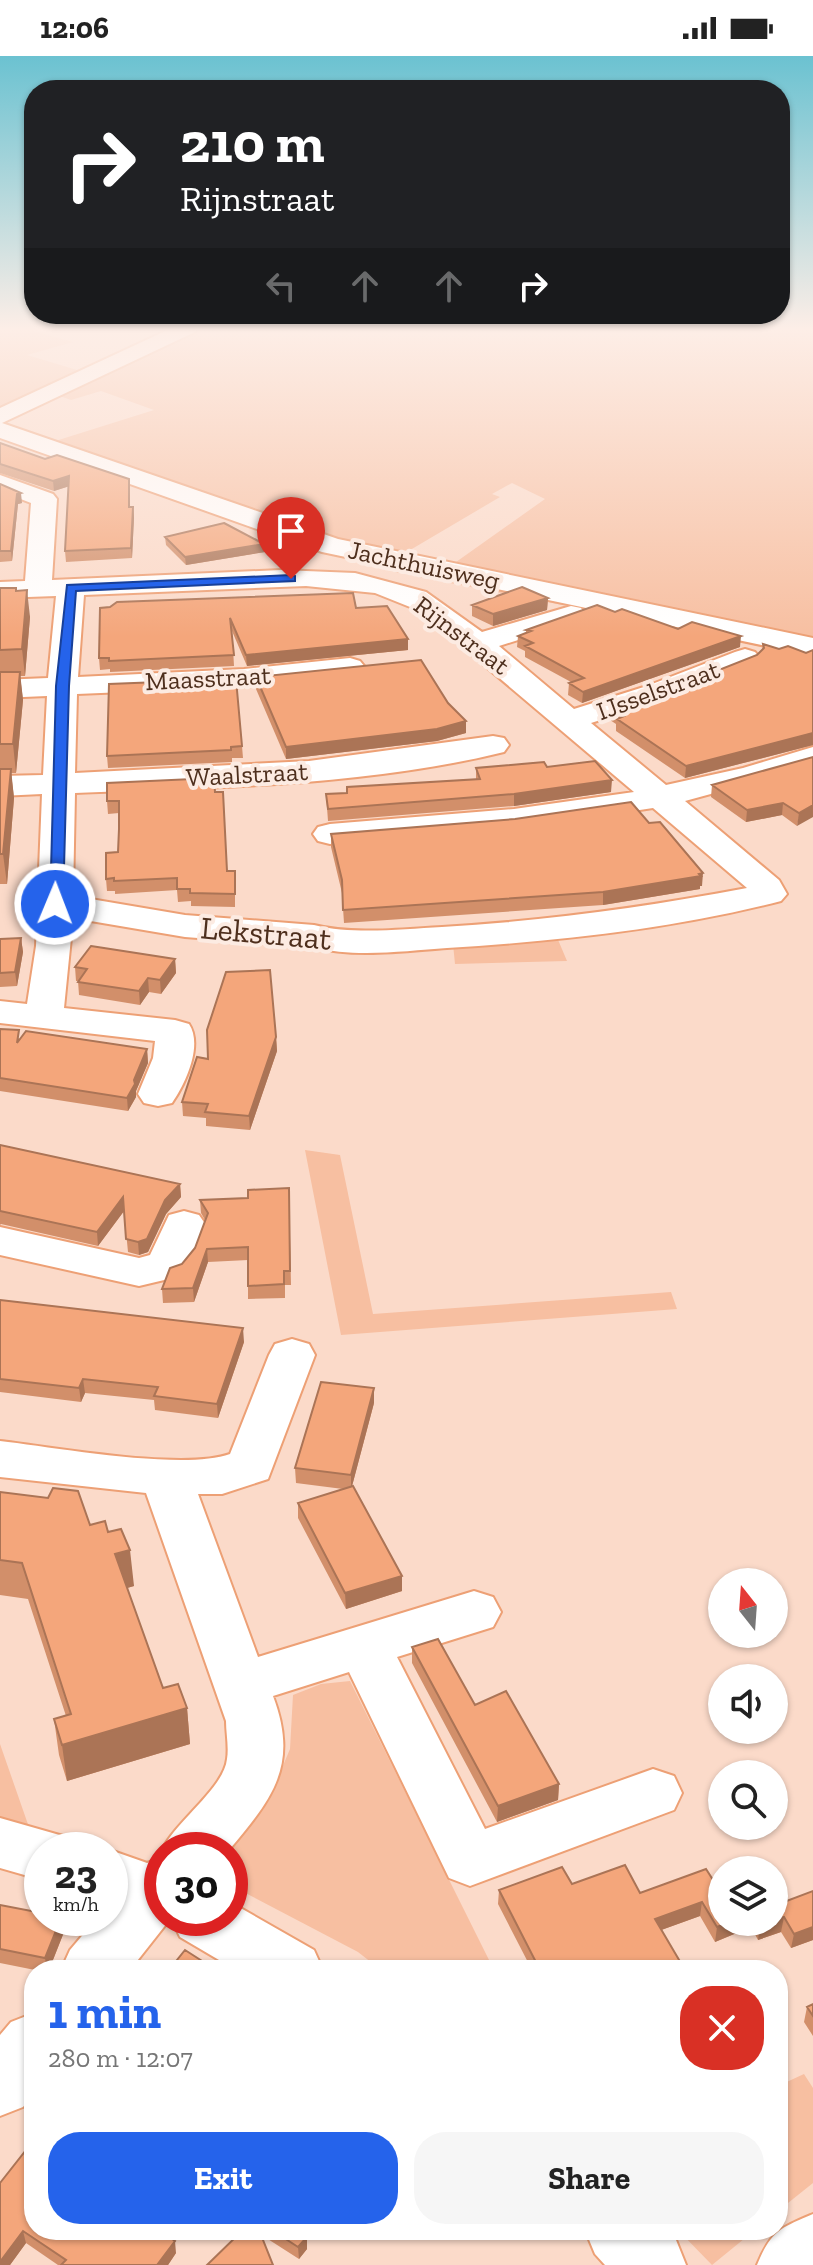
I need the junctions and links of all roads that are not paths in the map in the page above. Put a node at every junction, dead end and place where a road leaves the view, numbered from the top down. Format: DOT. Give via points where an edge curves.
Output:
graph roads {
  1 [pos="5,446"];
  2 [pos="0,482"];
  3 [pos="0,590"];
  4 [pos="59,595"];
  5 [pos="571,614"];
  6 [pos="478,643"];
  7 [pos="813,647"];
  8 [pos="745,658"];
  9 [pos="384,664"];
  10 [pos="62,686"];
  11 [pos="0,689"];
  12 [pos="570,720"];
  13 [pos="493,745"];
  14 [pos="813,756"];
  15 [pos="59,784"];
  16 [pos="0,786"];
  17 [pos="659,798"];
  18 [pos="330,834"];
  19 [pos="755,878"];
  20 [pos="55,904"];
  21 [pos="0,1012"];
  22 [pos="44,1015"];
  23 [pos="0,1034"];
  24 [pos="173,1058"];
  25 [pos="158,1094"];
  26 [pos="184,1225"];
  27 [pos="0,1241"];
  28 [pos="292,1355"];
  29 [pos="0,1459"];
  30 [pos="166,1477"];
  31 [pos="474,1612"];
  32 [pos="364,1646"];
  33 [pos="240,1684"];
  34 [pos="653,1793"];
  35 [pos="210,1832"];
  36 [pos="0,1843"];
  37 [pos="24,1849"];
  38 [pos="144,1909"];
  39 [pos="240,1936"];
  40 [pos="101,1960"];
  41 [pos="277,1960"];
  42 [pos="24,2055"];
  43 [pos="0,2085"];
  44 [pos="629,2240"];
  45 [pos="813,2249"];
  46 [pos="651,2265"];
  47 [pos="792,2265"];
  1 -- 7 [label="street, Jachthuisweg" via="331,546"];
  2 -- 4 [label="street" via="44,499"];
  3 -- 4 [label="street, Rijnstraat"];
  4 -- 6 [label="street, Rijnstraat" via="291,579 354,582 399,591 440,612"];
  4 -- 10 [label="street"];
  5 -- 6 [label="street"];
  6 -- 12 [label="street, Rijnstraat"];
  8 -- 12 [label="street, IJsselstraat"];
  9 -- 10 [label="street, Maasstraat" via="244,678"];
  10 -- 11 [label="street, Maasstraat"];
  10 -- 15 [label="street"];
  12 -- 17 [label="street, Rijnstraat"];
  13 -- 15 [label="street, Waalstraat" via="306,772"];
  14 -- 17 [label="street"];
  15 -- 16 [label="street, Waalstraat"];
  15 -- 20 [label="street"];
  17 -- 18 [label="street" via="474,824"];
  17 -- 19 [label="street, Rijnstraat"];
  19 -- 20 [label="street, Lekstraat" via="769,894 536,932 406,940 329,940 185,926"];
  20 -- 22 [label="street"];
  21 -- 22 [label="street"];
  22 -- 24 [label="street" via="175,1032"];
  23 -- 24 [label="street"];
  24 -- 25 [label="street"];
  26 -- 27 [label="street" via="171,1260 139,1272"];
  28 -- 30 [label="street" via="250,1466 222,1476"];
  29 -- 30 [label="street"];
  30 -- 33 [label="street"];
  31 -- 32 [label="street"];
  32 -- 33 [label="street"];
  32 -- 34 [label="street" via="470,1860"];
  33 -- 35 [label="street" via="254,1721 256,1761 240,1796"];
  36 -- 37 [label="street"];
  38 -- 40 [label="street"];
  39 -- 41 [label="street"];
  42 -- 43 [label="street"];
  44 -- 46 [label="street"];
  45 -- 47 [label="street"];
}
